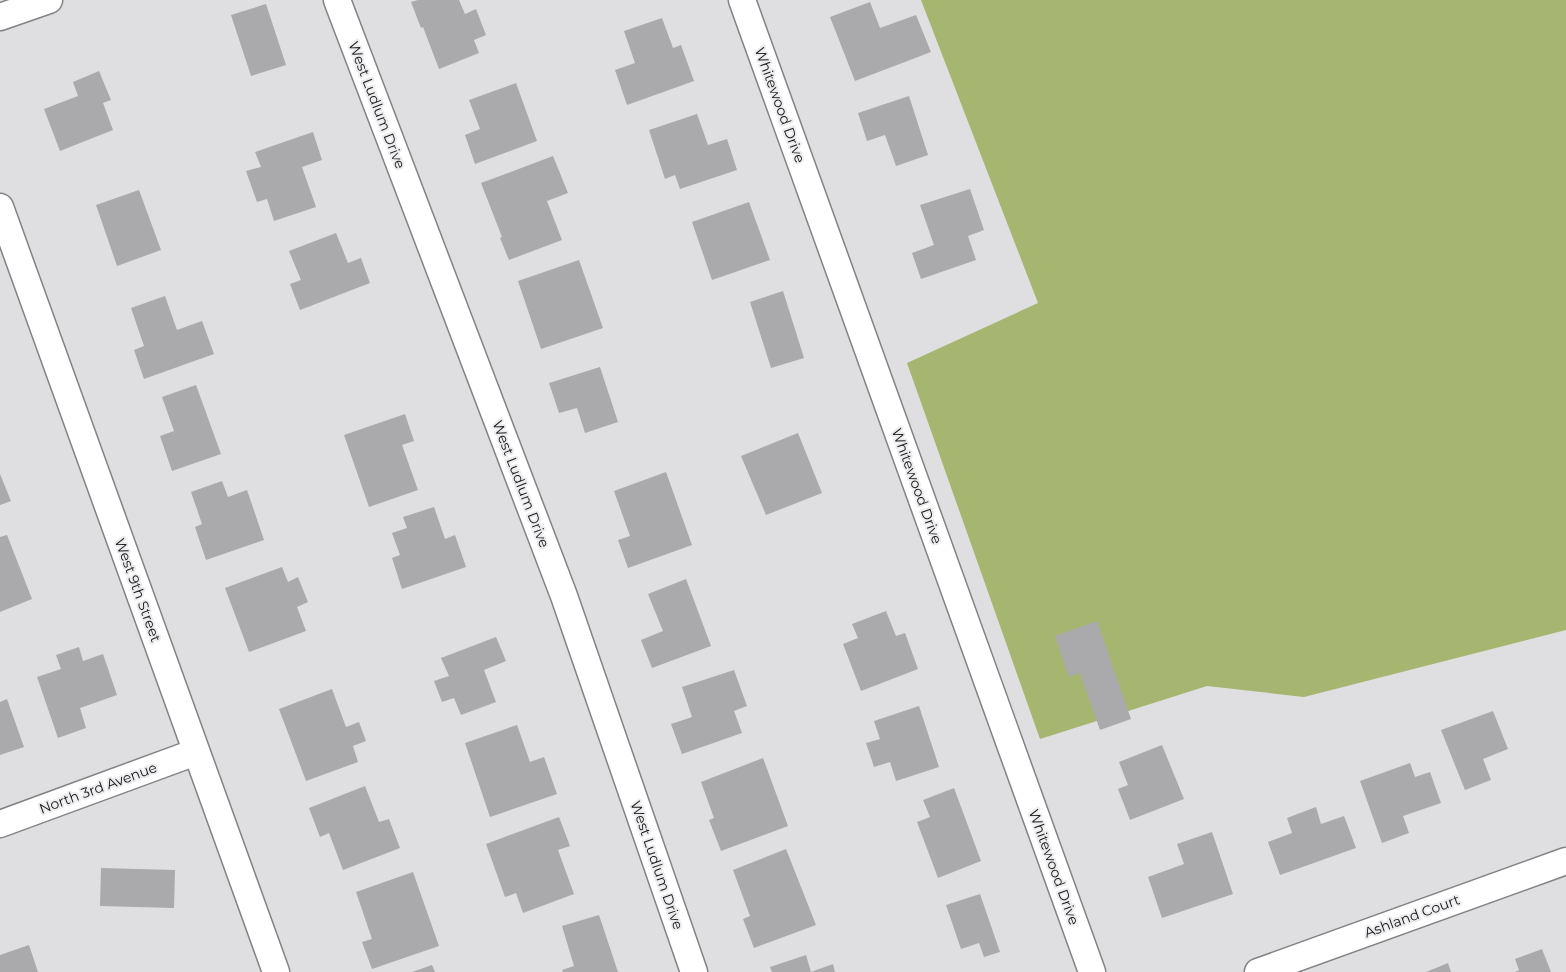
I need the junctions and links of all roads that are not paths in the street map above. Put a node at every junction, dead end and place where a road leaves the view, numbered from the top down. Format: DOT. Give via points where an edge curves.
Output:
graph roads {
  1 [pos="49,0"];
  2 [pos="337,0"];
  3 [pos="742,0"];
  4 [pos="0,16"];
  5 [pos="0,207"];
  6 [pos="196,752"];
  7 [pos="0,824"];
  8 [pos="1566,860"];
  9 [pos="276,972"];
  10 [pos="694,972"];
  11 [pos="1092,972"];
  12 [pos="1258,972"];
  1 -- 4 [label="street"];
  2 -- 10 [label="street, West Ludlum Drive" via="564,596"];
  3 -- 11 [label="street, Whitewood Drive"];
  5 -- 6 [label="street, West 9th Street"];
  6 -- 7 [label="street, North 3rd Avenue"];
  6 -- 9 [label="street, West 9th Street"];
  8 -- 12 [label="street, Ashland Court"];
}
